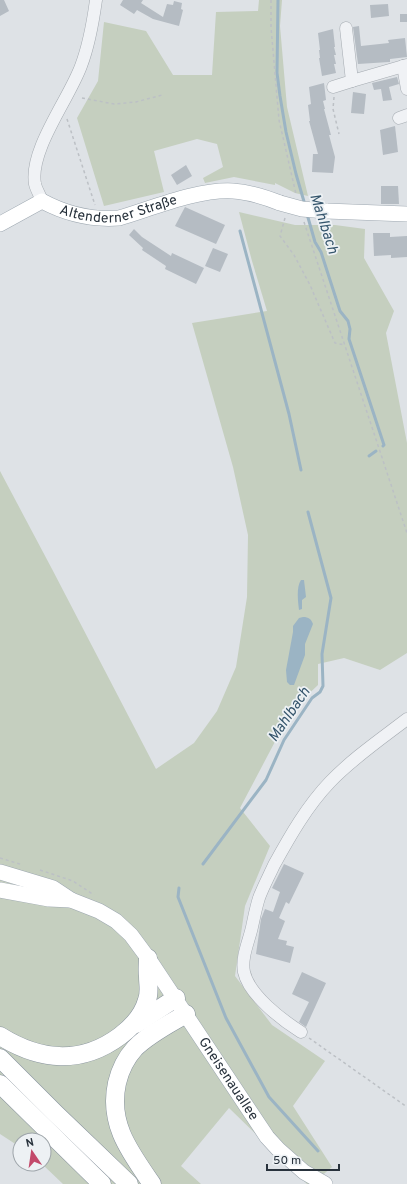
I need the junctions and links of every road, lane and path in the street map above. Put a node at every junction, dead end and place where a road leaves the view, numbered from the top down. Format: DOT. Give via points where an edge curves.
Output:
graph roads {
  1 [pos="96,0"];
  2 [pos="271,0"];
  3 [pos="346,28"];
  4 [pos="405,66"];
  5 [pos="352,81"];
  6 [pos="334,86"];
  7 [pos="407,89"];
  8 [pos="162,95"];
  9 [pos="82,98"];
  10 [pos="67,119"];
  11 [pos="339,134"];
  12 [pos="297,199"];
  13 [pos="42,201"];
  14 [pos="407,214"];
  15 [pos="99,218"];
  16 [pos="285,218"];
  17 [pos="303,218"];
  18 [pos="0,224"];
  19 [pos="345,345"];
  20 [pos="407,533"];
  21 [pos="407,719"];
  22 [pos="0,872"];
  23 [pos="0,890"];
  24 [pos="71,900"];
  25 [pos="148,958"];
  26 [pos="176,998"];
  27 [pos="186,1014"];
  28 [pos="132,1026"];
  29 [pos="301,1032"];
  30 [pos="0,1036"];
  31 [pos="0,1058"];
  32 [pos="0,1084"];
  33 [pos="407,1107"];
  34 [pos="102,1184"];
  35 [pos="128,1184"];
  36 [pos="152,1184"];
  37 [pos="325,1184"];
  1 -- 13 [label="street, Altenderner Straße" via="82,65 37,157 35,184"];
  2 -- 12 [label="path" via="279,120"];
  3 -- 5 [label="street"];
  4 -- 5 [label="street"];
  4 -- 7 [label="street"];
  5 -- 6 [label="street"];
  6 -- 11 [label="path" via="333,109"];
  8 -- 9 [label="path" via="136,102 114,104"];
  10 -- 15 [label="path"];
  13 -- 15 [label="main road, Altenderner Straße" via="63,211"];
  13 -- 18 [label="main road"];
  14 -- 15 [label="main road, Altenderner Straße, bridge" via="302,210 258,195 232,191 185,198 119,218"];
  16 -- 19 [label="path" via="280,236 294,255 310,285 335,343"];
  17 -- 19 [label="path"];
  19 -- 20 [label="path"];
  21 -- 29 [label="street" via="361,754 320,793 294,830 259,898 243,965 247,981 268,1007"];
  22 -- 24 [label="main road" via="53,888"];
  23 -- 24 [label="main road" via="49,899"];
  24 -- 25 [label="main road, Gneisenauallee" via="116,921 131,935"];
  25 -- 26 [label="main road, Gneisenauallee"];
  25 -- 28 [label="highway" via="150,990 143,1011"];
  26 -- 27 [label="main road, Gneisenauallee"];
  26 -- 28 [label="highway"];
  27 -- 36 [label="highway" via="135,1048 123,1065 115,1092 114,1110 120,1130 134,1158"];
  27 -- 37 [label="main road, Gneisenauallee" via="267,1137 304,1172"];
  28 -- 30 [label="highway" via="105,1047 77,1056 59,1057 41,1053 23,1048"];
  29 -- 33 [label="path"];
  31 -- 35 [label="highway"];
  32 -- 34 [label="highway"];
}
